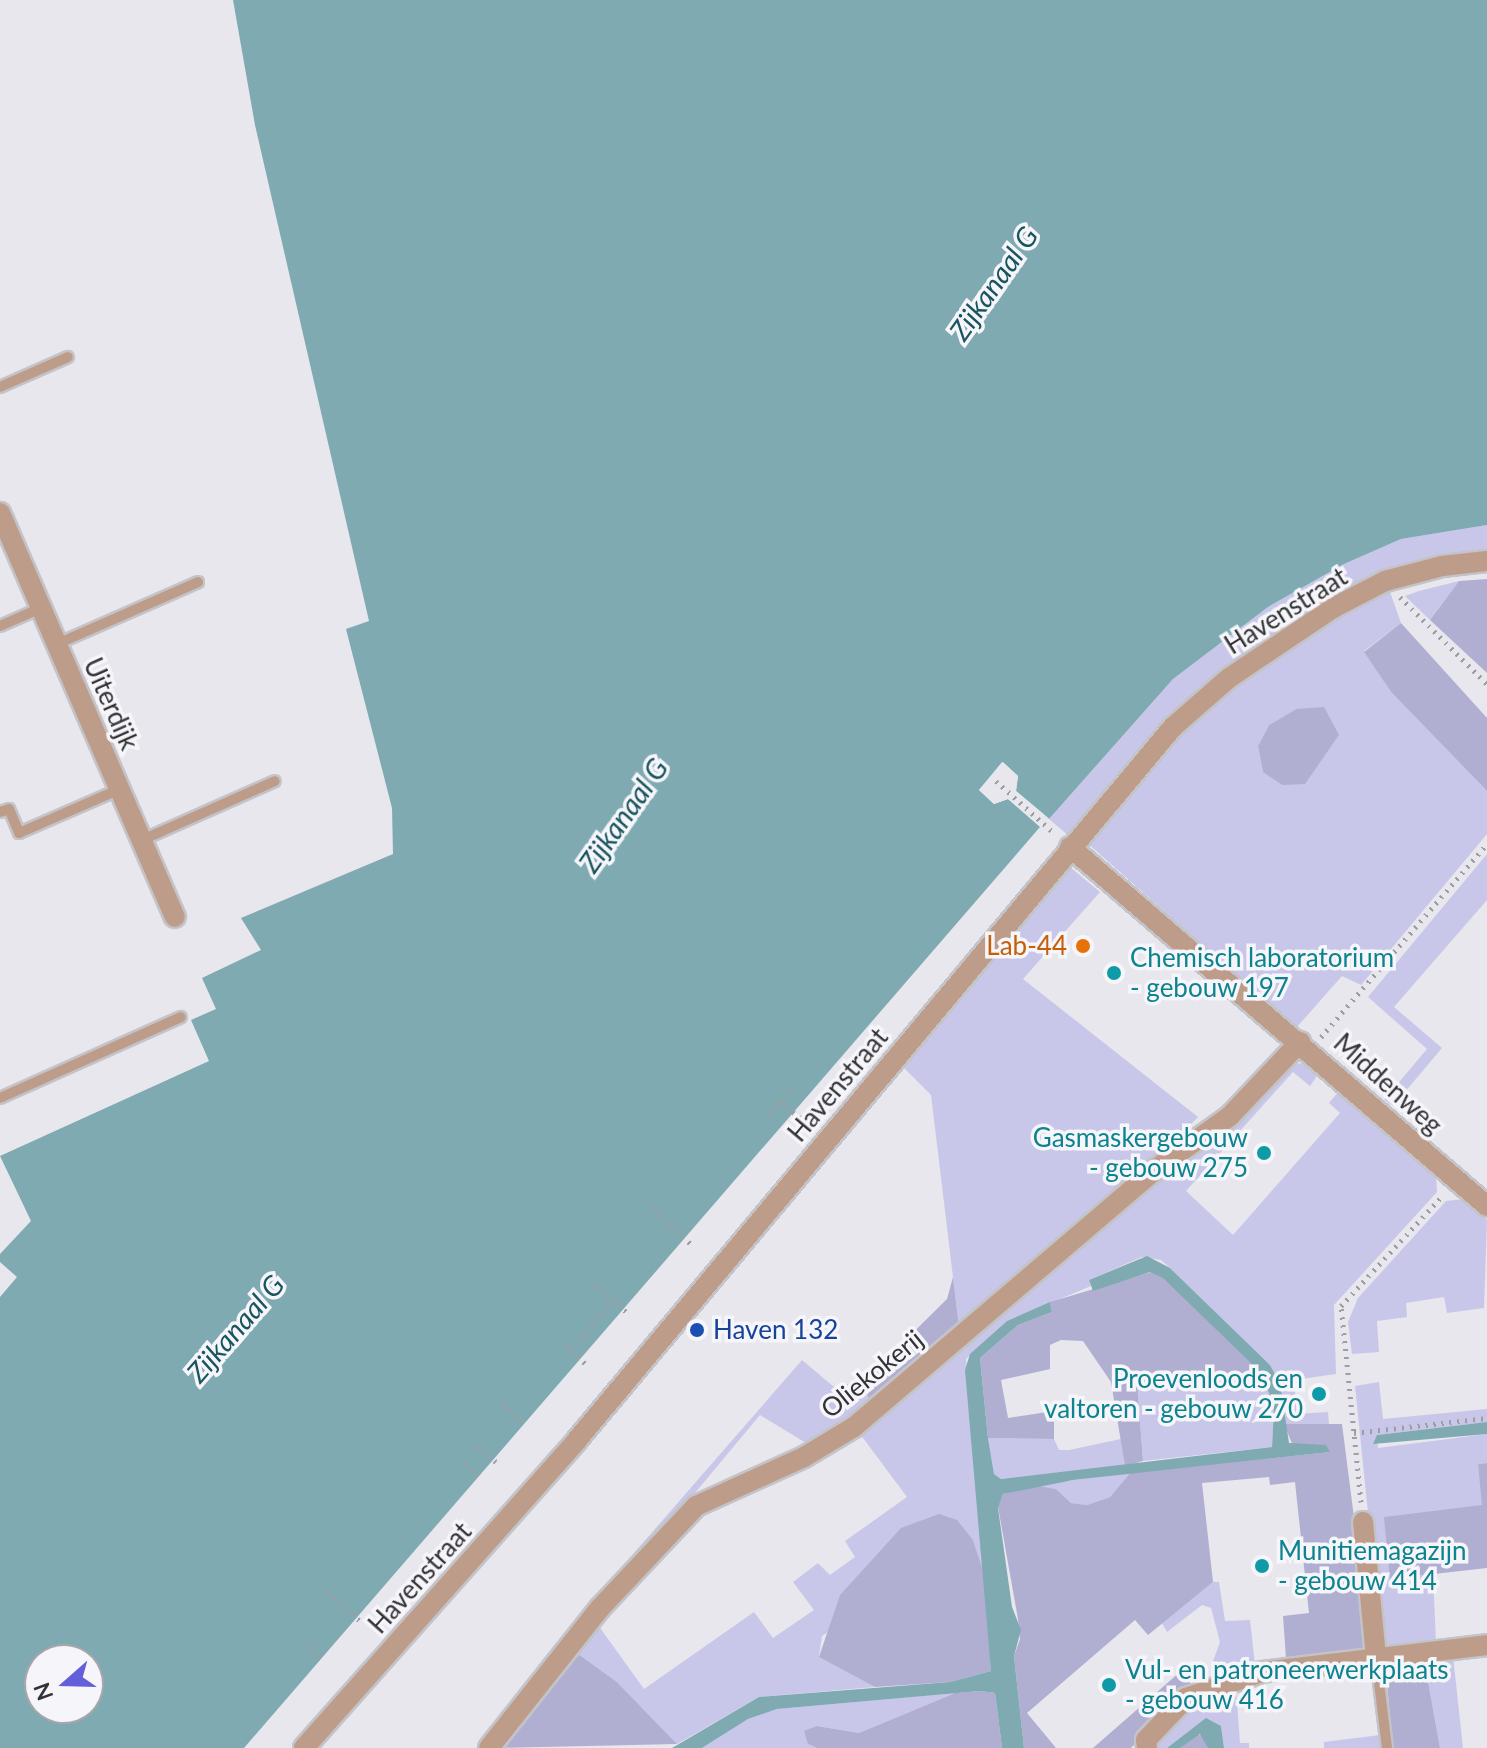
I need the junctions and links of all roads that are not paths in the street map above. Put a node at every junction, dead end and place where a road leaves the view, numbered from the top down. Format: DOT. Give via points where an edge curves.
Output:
graph roads {
  1 [pos="68,357"];
  2 [pos="0,387"];
  3 [pos="0,513"];
  4 [pos="1487,561"];
  5 [pos="198,582"];
  6 [pos="41,608"];
  7 [pos="0,626"];
  8 [pos="57,644"];
  9 [pos="275,781"];
  10 [pos="120,789"];
  11 [pos="0,812"];
  12 [pos="142,840"];
  13 [pos="1070,847"];
  14 [pos="175,917"];
  15 [pos="181,1017"];
  16 [pos="1304,1046"];
  17 [pos="0,1098"];
  18 [pos="1487,1206"];
  19 [pos="1363,1522"];
  20 [pos="1487,1645"];
  21 [pos="1376,1658"];
  22 [pos="1143,1745"];
  23 [pos="304,1748"];
  24 [pos="489,1748"];
  25 [pos="1387,1748"];
  1 -- 2 [label="lane"];
  3 -- 6 [label="street, Uiterdijk"];
  4 -- 13 [label="street, Havenstraat" via="1385,581 1333,608 1229,678 1173,727"];
  5 -- 8 [label="lane"];
  6 -- 7 [label="lane"];
  6 -- 8 [label="street, Uiterdijk"];
  8 -- 10 [label="street, Uiterdijk"];
  9 -- 12 [label="lane"];
  10 -- 11 [label="lane" via="19,833 9,809"];
  10 -- 12 [label="street, Uiterdijk"];
  12 -- 14 [label="street, Uiterdijk"];
  13 -- 16 [label="street, Middenweg"];
  13 -- 23 [label="street, Havenstraat" via="577,1440"];
  15 -- 17 [label="lane"];
  16 -- 18 [label="street, Middenweg"];
  16 -- 24 [label="street, Oliekokerij" via="1230,1116 1156,1169 854,1427 804,1457 696,1506 600,1608"];
  19 -- 21 [label="street"];
  20 -- 21 [label="street"];
  21 -- 22 [label="street" via="1262,1672 1186,1698"];
  21 -- 25 [label="lane"];
}
